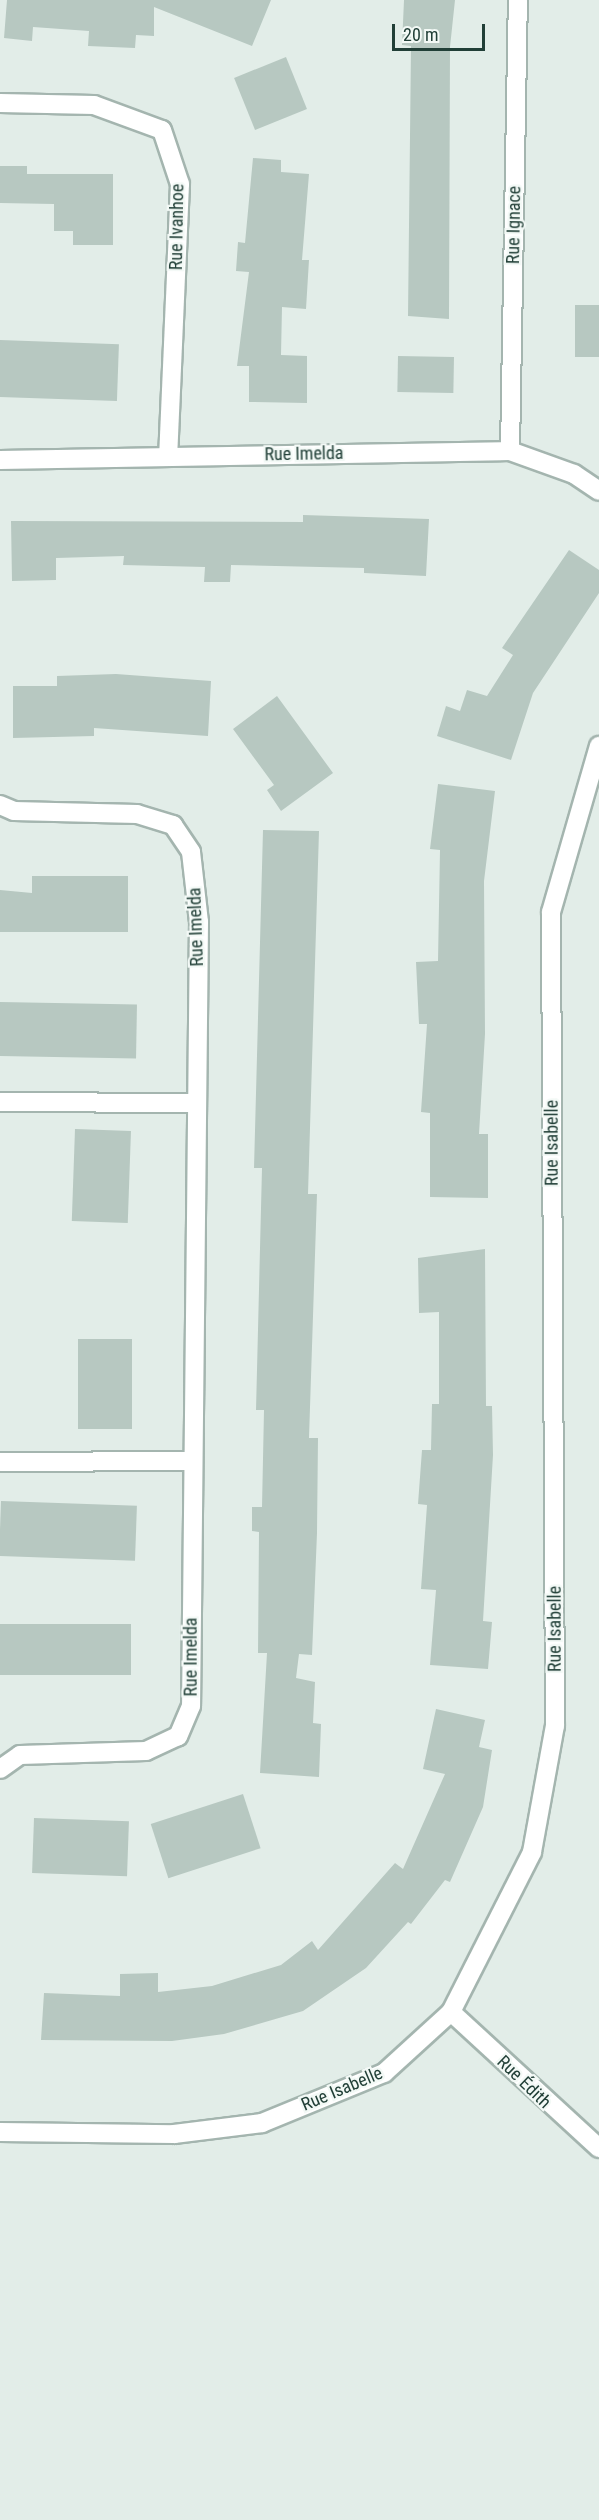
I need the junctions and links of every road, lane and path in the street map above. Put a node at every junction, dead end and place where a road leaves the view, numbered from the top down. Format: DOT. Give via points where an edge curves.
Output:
graph roads {
  1 [pos="518,0"];
  2 [pos="0,103"];
  3 [pos="510,451"];
  4 [pos="168,456"];
  5 [pos="0,460"];
  6 [pos="599,491"];
  7 [pos="599,746"];
  8 [pos="0,805"];
  9 [pos="0,1102"];
  10 [pos="195,1103"];
  11 [pos="191,1461"];
  12 [pos="0,1462"];
  13 [pos="0,1769"];
  14 [pos="451,2012"];
  15 [pos="0,2132"];
  16 [pos="599,2148"];
  1 -- 3 [label="street, Rue Ignace"];
  2 -- 4 [label="street, Rue Ivanhoe" via="94,105 162,130 180,184"];
  3 -- 4 [label="street, Rue Imelda"];
  3 -- 6 [label="street, Rue Imelda" via="574,474"];
  4 -- 5 [label="street, Rue Imelda"];
  7 -- 14 [label="street, Rue Isabelle" via="551,912 555,1726 532,1852"];
  8 -- 10 [label="street, Rue Imelda" via="14,812 137,814 173,825 191,852 199,922"];
  9 -- 10 [label="street"];
  10 -- 11 [label="street, Rue Imelda"];
  11 -- 12 [label="street"];
  11 -- 13 [label="street, Rue Imelda" via="190,1706 178,1736 146,1751 20,1755"];
  14 -- 15 [label="street, Rue Isabelle" via="384,2073 262,2123 174,2134"];
  14 -- 16 [label="street, Rue Édith"];
}
